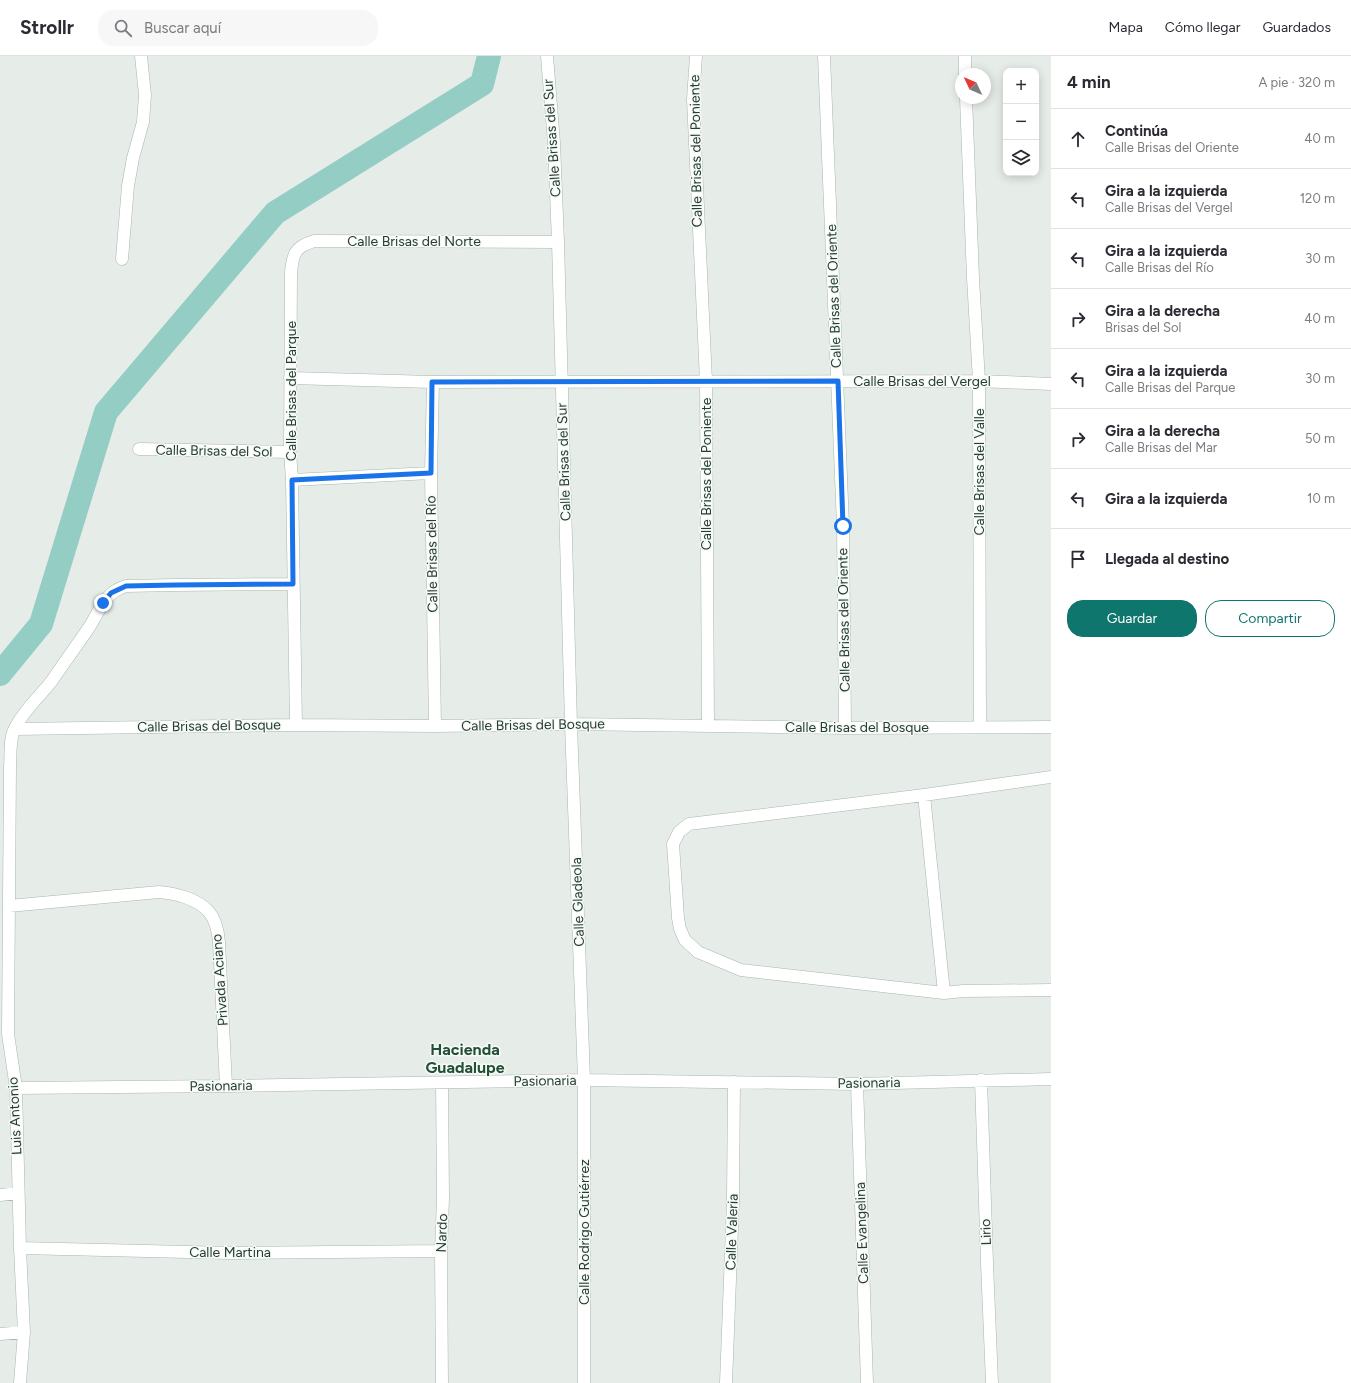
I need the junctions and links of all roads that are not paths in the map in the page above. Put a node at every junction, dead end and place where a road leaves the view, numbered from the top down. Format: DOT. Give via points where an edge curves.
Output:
graph roads {
  1 [pos="141,56"];
  2 [pos="547,56"];
  3 [pos="696,56"];
  4 [pos="824,56"];
  5 [pos="965,56"];
  6 [pos="965,68"];
  7 [pos="966,104"];
  8 [pos="558,242"];
  9 [pos="122,259"];
  10 [pos="291,272"];
  11 [pos="290,378"];
  12 [pos="561,381"];
  13 [pos="706,381"];
  14 [pos="838,381"];
  15 [pos="979,381"];
  16 [pos="432,382"];
  17 [pos="1051,384"];
  18 [pos="139,449"];
  19 [pos="290,452"];
  20 [pos="431,473"];
  21 [pos="292,480"];
  22 [pos="293,584"];
  23 [pos="571,724"];
  24 [pos="296,725"];
  25 [pos="708,725"];
  26 [pos="435,726"];
  27 [pos="980,727"];
  28 [pos="1051,727"];
  29 [pos="845,728"];
  30 [pos="14,729"];
  31 [pos="1051,777"];
  32 [pos="924,795"];
  33 [pos="9,906"];
  34 [pos="1051,990"];
  35 [pos="944,993"];
  36 [pos="4,1034"];
  37 [pos="584,1080"];
  38 [pos="981,1080"];
  39 [pos="1051,1080"];
  40 [pos="734,1082"];
  41 [pos="442,1083"];
  42 [pos="857,1084"];
  43 [pos="226,1086"];
  44 [pos="16,1088"];
  45 [pos="18,1193"];
  46 [pos="0,1195"];
  47 [pos="20,1248"];
  48 [pos="441,1251"];
  49 [pos="24,1332"];
  50 [pos="0,1334"];
  51 [pos="20,1383"];
  52 [pos="442,1383"];
  53 [pos="584,1383"];
  54 [pos="726,1383"];
  55 [pos="867,1383"];
  56 [pos="992,1383"];
  1 -- 9 [label="street" via="145,95 142,122 128,186"];
  2 -- 8 [label="street, Calle Brisas del Sur"];
  3 -- 13 [label="street, Calle Brisas del Poniente" via="693,99"];
  4 -- 14 [label="street, Calle Brisas del Oriente"];
  5 -- 6 [label="street"];
  7 -- 15 [label="street, Calle Brisas del Valle"];
  8 -- 10 [label="street, Calle Brisas del Norte" via="314,241 302,245 296,251"];
  8 -- 12 [label="street, Calle Brisas del Sur"];
  10 -- 11 [label="street, Calle Brisas del Parque"];
  11 -- 16 [label="street, Calle Brisas del Vergel"];
  11 -- 19 [label="street, Calle Brisas del Parque"];
  12 -- 13 [label="street, Calle Brisas del Vergel"];
  12 -- 16 [label="street, Calle Brisas del Vergel"];
  12 -- 23 [label="street, Calle Brisas del Sur"];
  13 -- 14 [label="street, Calle Brisas del Vergel"];
  13 -- 25 [label="street, Calle Brisas del Poniente"];
  14 -- 15 [label="street, Calle Brisas del Vergel"];
  14 -- 29 [label="street, Calle Brisas del Oriente" via="843,526"];
  15 -- 17 [label="street, Calle Brisas del Vergel"];
  15 -- 27 [label="street, Calle Brisas del Valle"];
  16 -- 20 [label="street, Calle Brisas del Río"];
  18 -- 19 [label="street, Calle Brisas del Sol"];
  19 -- 21 [label="street, Calle Brisas del Parque"];
  20 -- 21 [label="street"];
  20 -- 26 [label="street, Calle Brisas del Río"];
  21 -- 22 [label="street, Calle Brisas del Parque"];
  22 -- 24 [label="street, Calle Brisas del Parque"];
  22 -- 30 [label="street" via="126,586 111,593 46,688"];
  23 -- 25 [label="street, Calle Brisas del Bosque"];
  23 -- 26 [label="street, Calle Brisas del Bosque"];
  23 -- 37 [label="street, Calle Gladeola"];
  24 -- 26 [label="street, Calle Brisas del Bosque"];
  24 -- 30 [label="street, Calle Brisas del Bosque"];
  25 -- 29 [label="street, Calle Brisas del Bosque"];
  27 -- 28 [label="street, Calle Brisas del Bosque"];
  27 -- 29 [label="street, Calle Brisas del Bosque"];
  30 -- 33 [label="street, Luis Antonio" via="11,745"];
  31 -- 32 [label="street"];
  32 -- 35 [label="street"];
  32 -- 35 [label="street" via="689,824 679,832 673,844 678,918 685,940 698,952 741,970"];
  33 -- 36 [label="street, Luis Antonio"];
  33 -- 43 [label="street, Privada Aciano" via="159,892 175,893 194,901 208,911 217,928 219,942"];
  34 -- 35 [label="street"];
  36 -- 44 [label="street, Luis Antonio"];
  37 -- 40 [label="street, Pasionaria"];
  37 -- 41 [label="street, Pasionaria"];
  37 -- 53 [label="street, Calle Rodrigo Gutiérrez"];
  38 -- 39 [label="street, Pasionaria"];
  38 -- 42 [label="street, Pasionaria"];
  38 -- 56 [label="street, Lirio"];
  40 -- 42 [label="street, Pasionaria"];
  40 -- 54 [label="street, Calle Valeria" via="733,1201"];
  41 -- 43 [label="street, Pasionaria"];
  41 -- 48 [label="street, Nardo"];
  42 -- 55 [label="street, Calle Evangelina"];
  43 -- 44 [label="street, Pasionaria"];
  44 -- 45 [label="street, Luis Antonio"];
  45 -- 46 [label="street"];
  45 -- 47 [label="street, Luis Antonio"];
  47 -- 48 [label="street, Calle Martina" via="230,1253"];
  47 -- 49 [label="street, Luis Antonio"];
  48 -- 52 [label="street, Nardo"];
  49 -- 50 [label="street"];
  49 -- 51 [label="street, Luis Antonio"];
}
